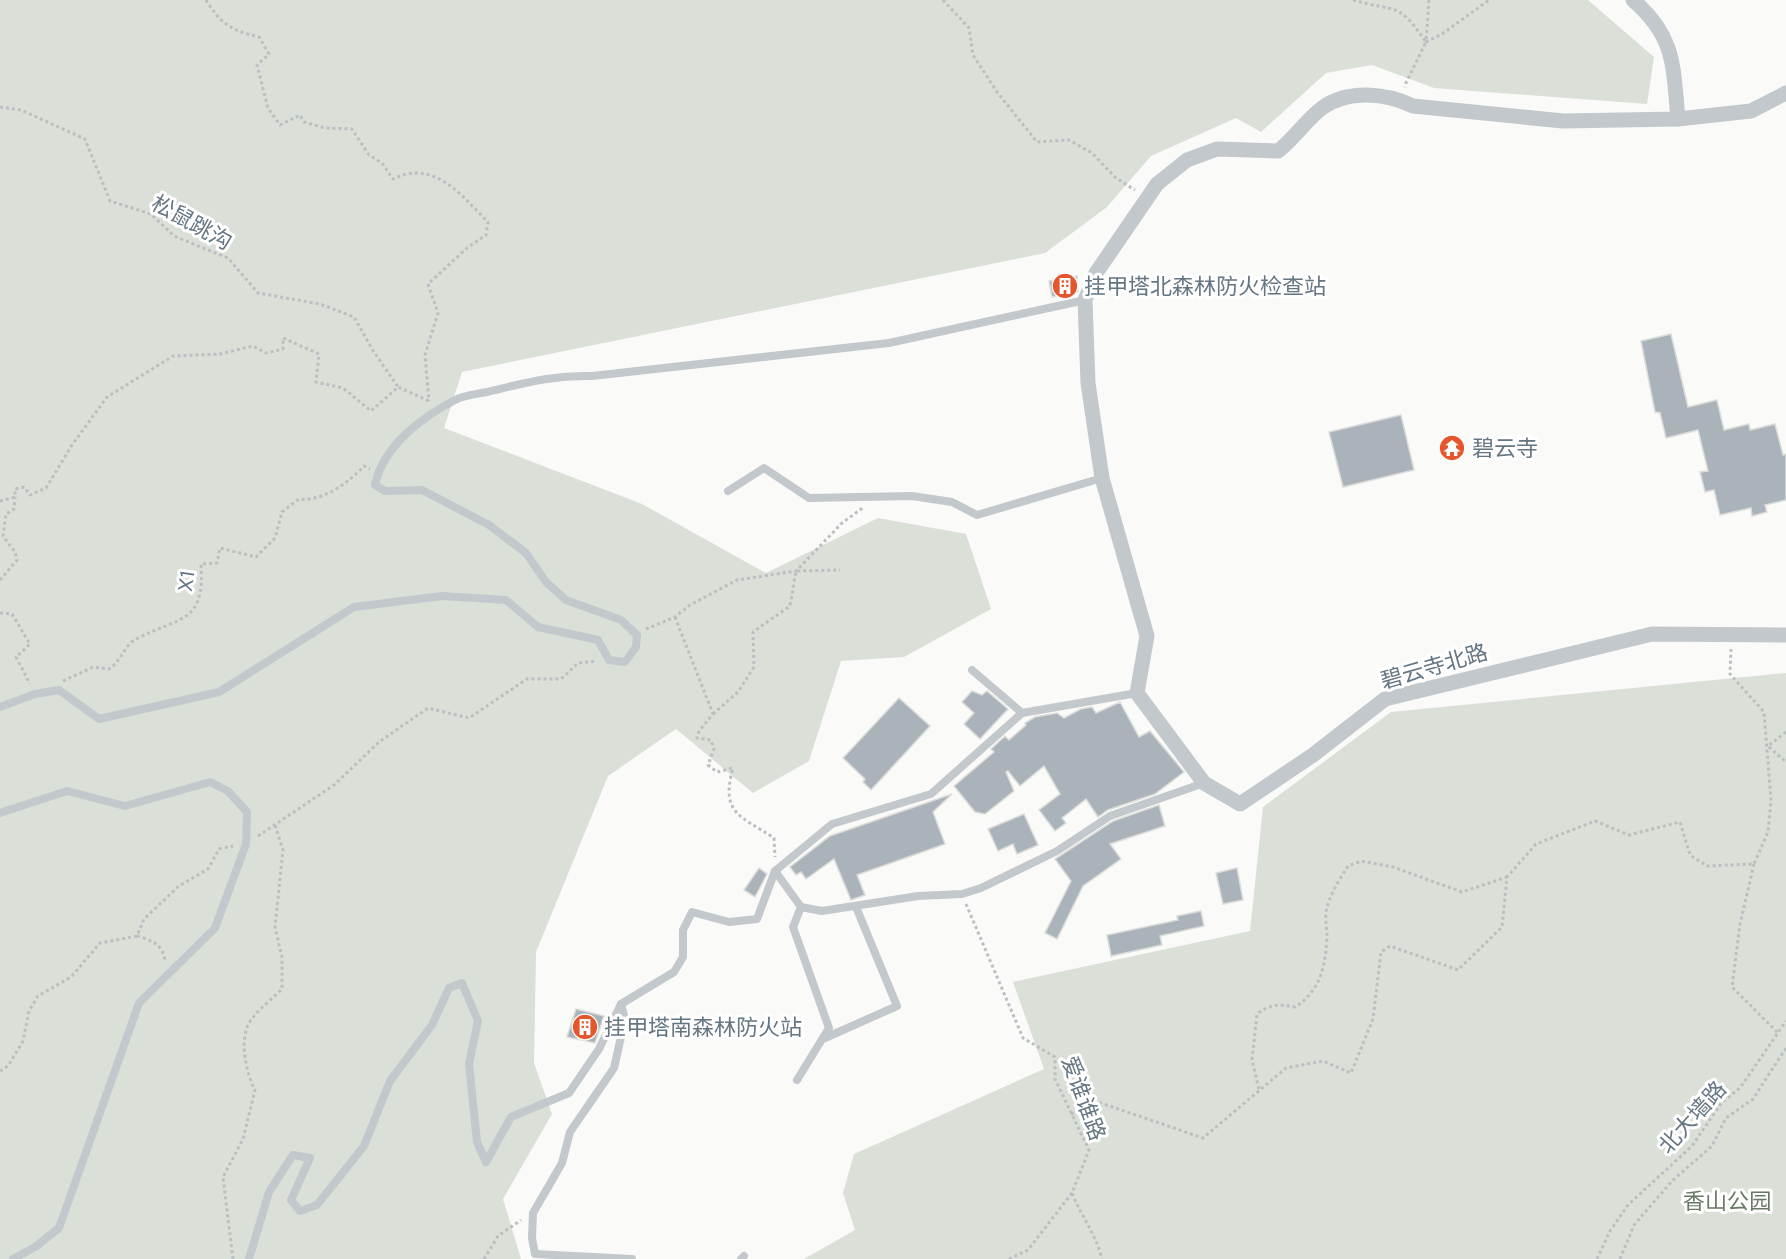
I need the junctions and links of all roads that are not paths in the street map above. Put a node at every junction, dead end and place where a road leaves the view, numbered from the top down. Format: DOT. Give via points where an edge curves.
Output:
graph roads {
  1 [pos="1633,0"];
  2 [pos="1786,93"];
  3 [pos="1678,119"];
  4 [pos="1085,300"];
  5 [pos="1102,478"];
  6 [pos="728,491"];
  7 [pos="1786,635"];
  8 [pos="972,670"];
  9 [pos="1137,693"];
  10 [pos="0,707"];
  11 [pos="1022,713"];
  12 [pos="1204,783"];
  13 [pos="0,813"];
  14 [pos="775,871"];
  15 [pos="856,906"];
  16 [pos="801,907"];
  17 [pos="621,1004"];
  18 [pos="825,1038"];
  19 [pos="796,1080"];
  20 [pos="13,1259"];
  21 [pos="249,1259"];
  22 [pos="632,1259"];
  1 -- 3 [label="street" via="1651,17 1669,45"];
  2 -- 3 [label="street" via="1751,111"];
  3 -- 4 [label="street" via="1563,121 1413,106 1376,95 1348,96 1322,108 1278,151 1217,149 1187,160 1156,184 1096,273"];
  4 -- 5 [label="street" via="1089,383"];
  4 -- 10 [label="lane" via="889,343 592,376 559,375 456,399 428,415 387,453 375,484 385,491 422,490 489,525 526,554 546,582 566,600 621,620 637,635 636,647 625,662 609,660 598,640 538,627 506,600 442,596 354,607 219,692 99,719 59,690"];
  5 -- 6 [label="lane" via="977,515 952,502 912,496 809,498 764,468"];
  5 -- 9 [label="street" via="1147,636"];
  7 -- 12 [label="street, 碧云寺北路" via="1652,634 1385,699 1313,755 1240,804"];
  8 -- 11 [label="lane"];
  9 -- 11 [label="lane"];
  9 -- 12 [label="street, 碧云寺北路"];
  11 -- 14 [label="lane" via="931,794 832,824"];
  12 -- 15 [label="lane" via="1110,816 1057,851 981,888 962,894"];
  13 -- 20 [label="lane" via="67,791 124,806 210,782 228,791 247,812 246,844 214,928 139,1003 59,1228"];
  14 -- 16 [label="lane"];
  14 -- 17 [label="lane" via="757,919 729,922 692,912 682,930 683,957 674,972"];
  15 -- 16 [label="lane" via="822,911"];
  15 -- 18 [label="lane" via="897,1006"];
  16 -- 18 [label="lane" via="793,927 829,1028"];
  17 -- 21 [label="lane" via="599,1049 569,1093 511,1117 486,1162 477,1142 469,1064 478,1021 462,983 449,988 432,1025 390,1081 364,1146 317,1205 300,1211 291,1200 310,1158 293,1155 270,1192"];
  17 -- 22 [label="lane" via="625,1018 614,1068 570,1132 562,1163 532,1213 531,1238 535,1254"];
  18 -- 19 [label="lane"];
}
